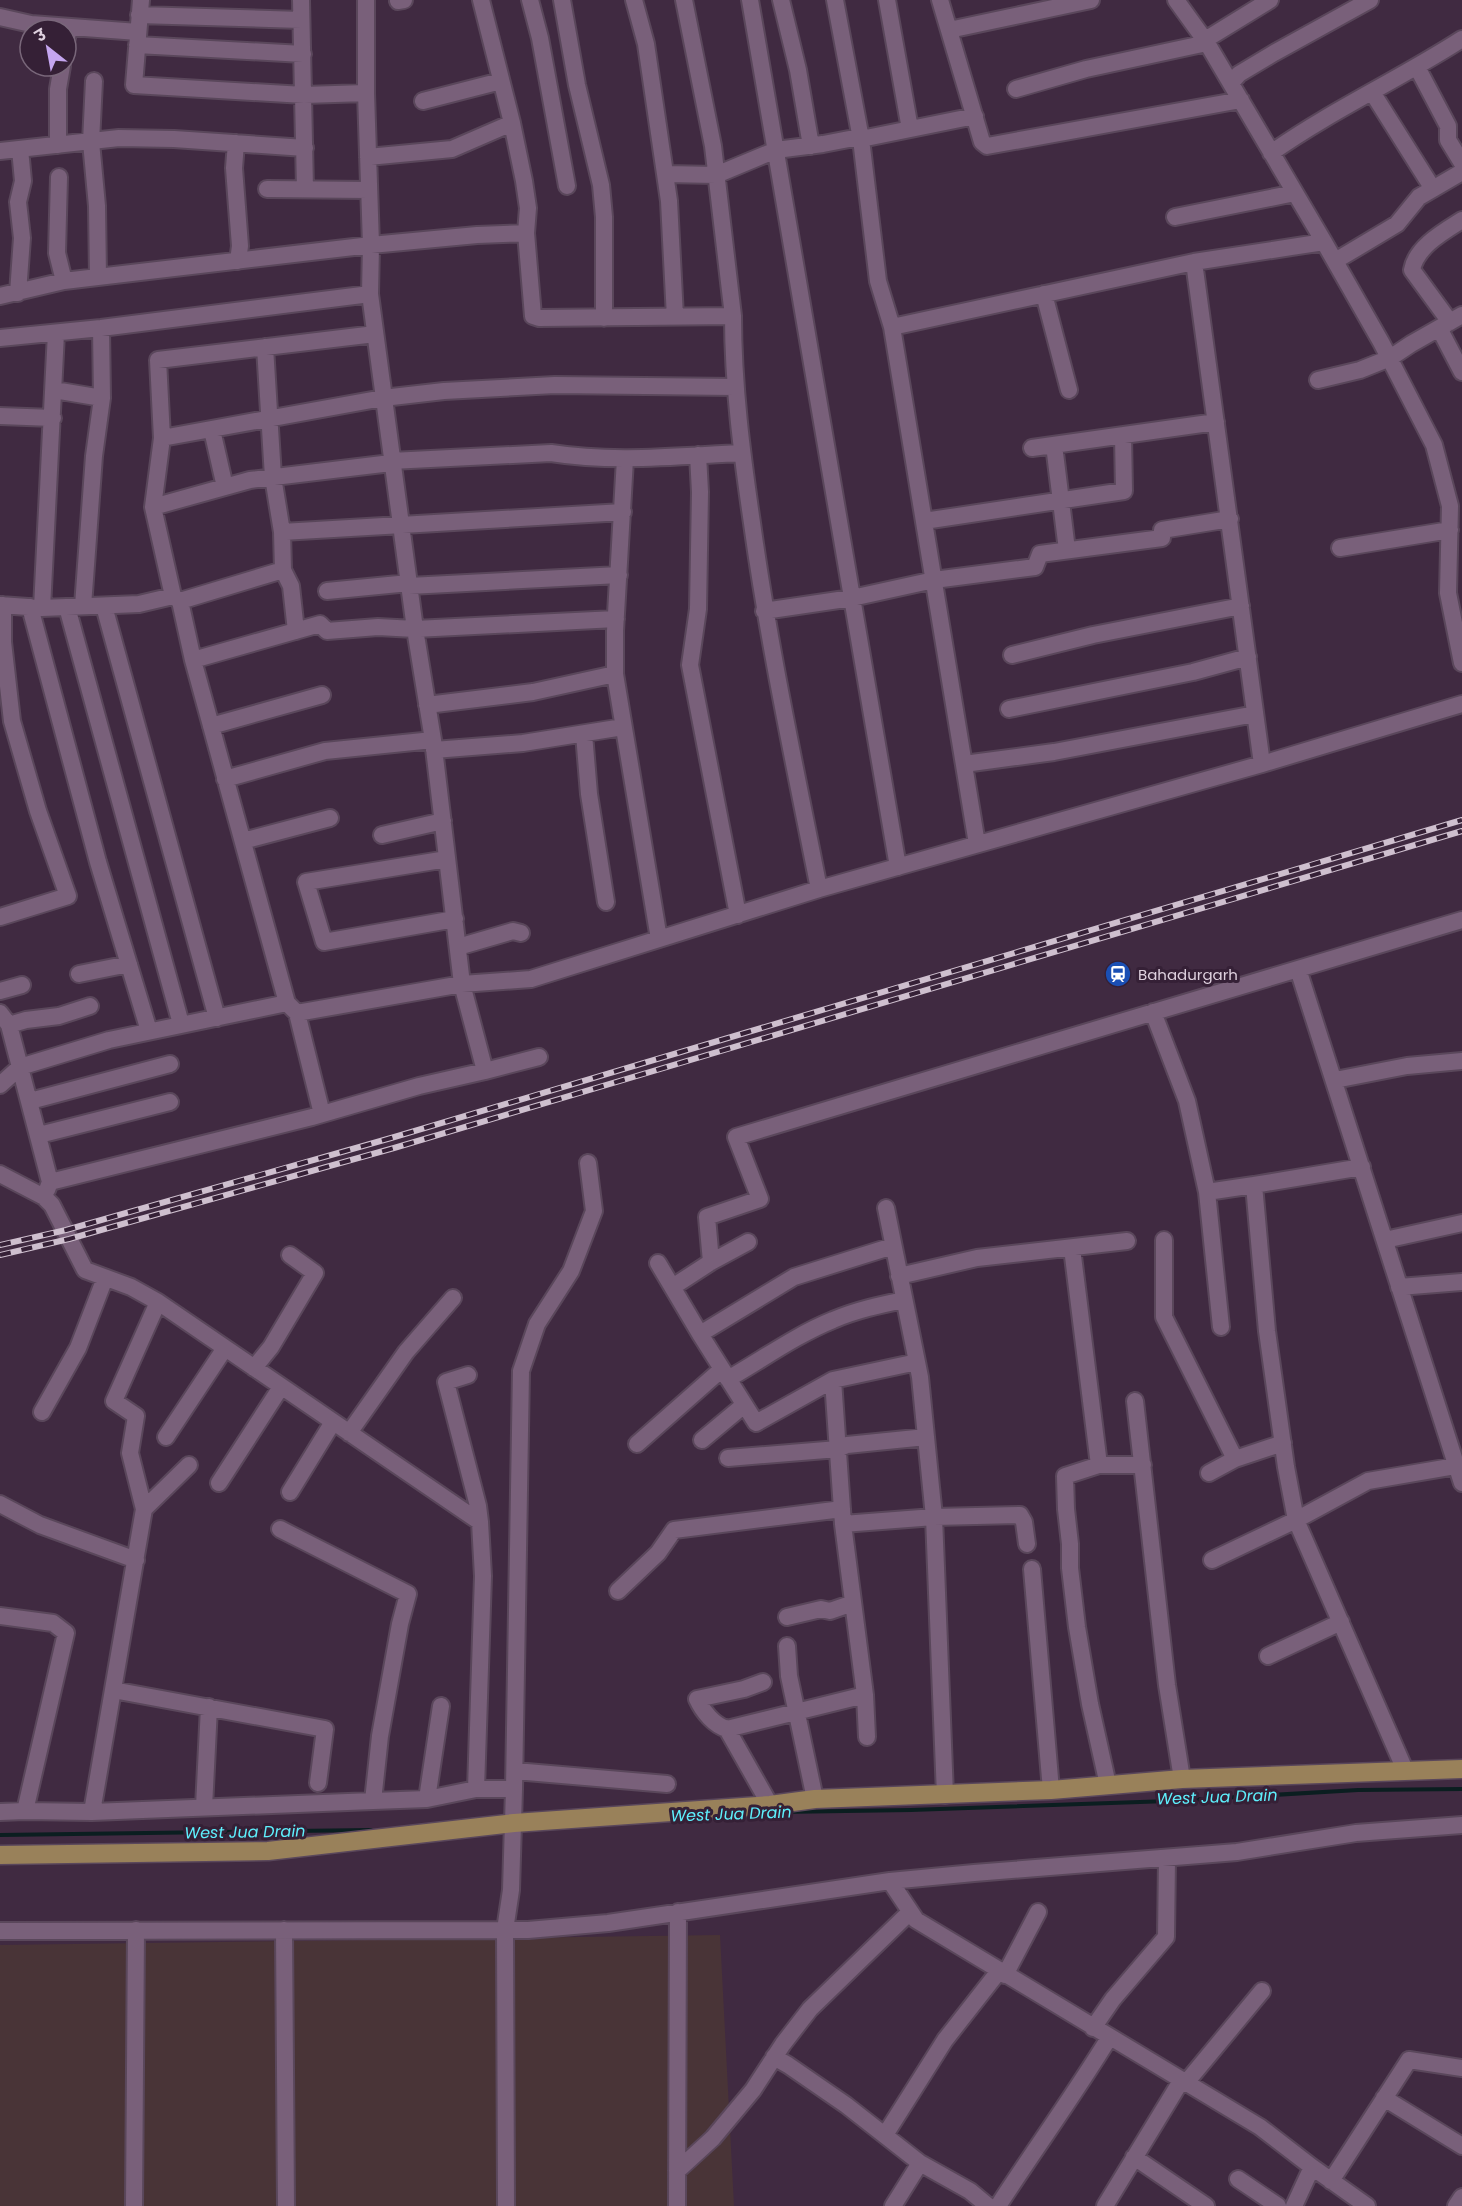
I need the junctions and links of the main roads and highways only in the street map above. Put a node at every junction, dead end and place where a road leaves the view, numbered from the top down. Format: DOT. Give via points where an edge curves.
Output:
graph roads {
  1 [pos="1462,1769"];
  2 [pos="0,1855"];
  1 -- 2 [label="main road" via="815,1799 514,1822 268,1851"];
}
